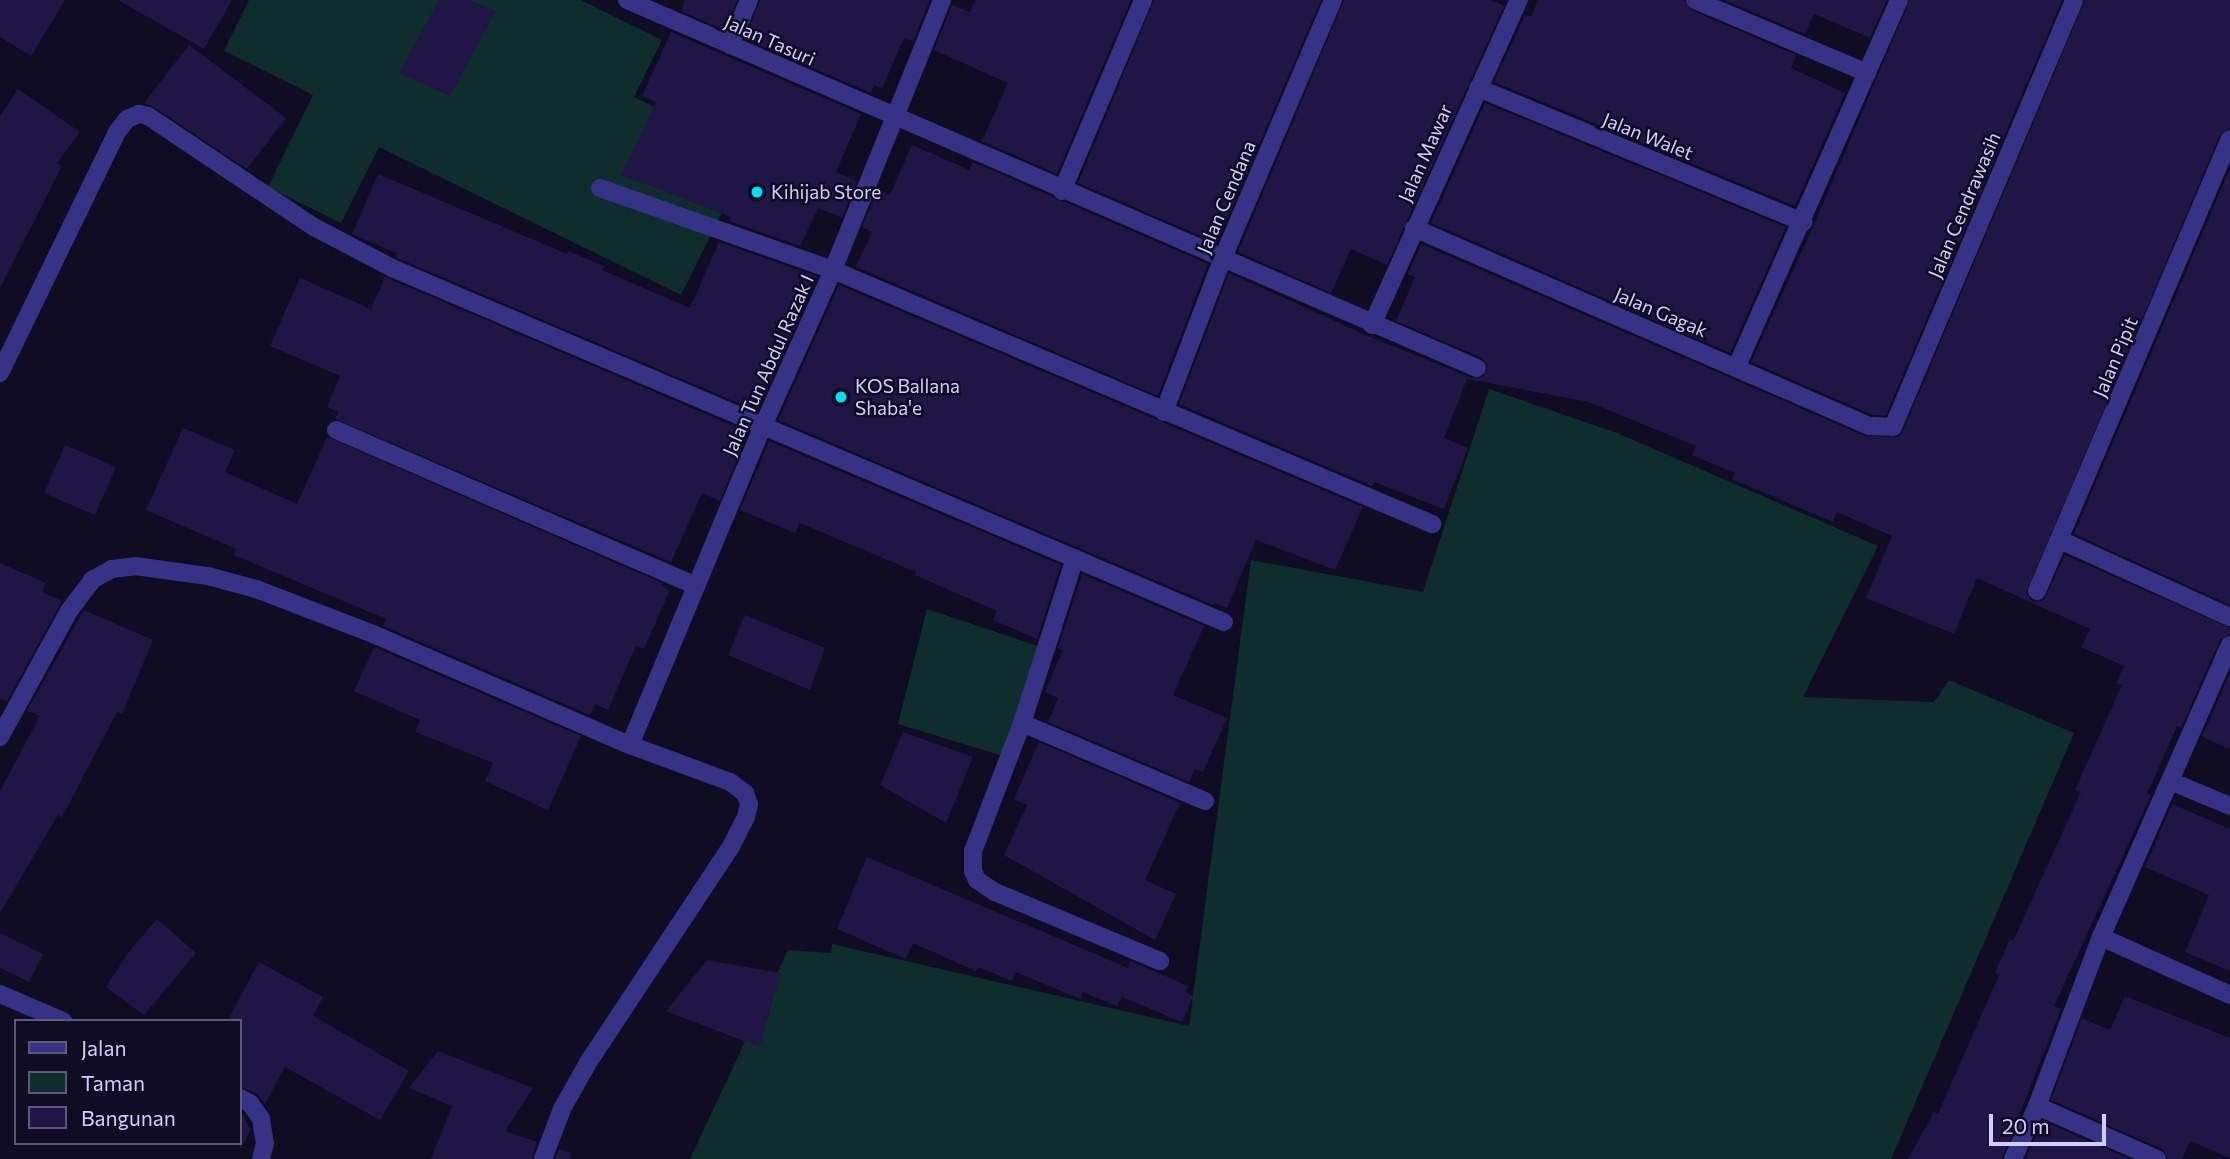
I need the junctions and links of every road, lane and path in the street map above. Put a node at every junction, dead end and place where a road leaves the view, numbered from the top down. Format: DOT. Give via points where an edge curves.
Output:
graph roads {
  1 [pos="627,0"];
  2 [pos="749,0"];
  3 [pos="942,0"];
  4 [pos="1143,0"];
  5 [pos="1333,0"];
  6 [pos="1519,0"];
  7 [pos="1695,0"];
  8 [pos="1899,0"];
  9 [pos="2074,0"];
  10 [pos="730,45"];
  11 [pos="1867,73"];
  12 [pos="1478,88"];
  13 [pos="896,119"];
  14 [pos="2230,139"];
  15 [pos="600,188"];
  16 [pos="1062,191"];
  17 [pos="1803,222"];
  18 [pos="1414,228"];
  19 [pos="1222,260"];
  20 [pos="833,270"];
  21 [pos="1372,325"];
  22 [pos="1477,368"];
  23 [pos="1736,368"];
  24 [pos="0,373"];
  25 [pos="1164,412"];
  26 [pos="763,426"];
  27 [pos="1893,427"];
  28 [pos="336,430"];
  29 [pos="1432,524"];
  30 [pos="2060,540"];
  31 [pos="1075,558"];
  32 [pos="695,586"];
  33 [pos="2037,591"];
  34 [pos="2230,617"];
  35 [pos="1224,622"];
  36 [pos="2230,645"];
  37 [pos="5,713"];
  38 [pos="1022,723"];
  39 [pos="0,737"];
  40 [pos="629,745"];
  41 [pos="2170,781"];
  42 [pos="1205,801"];
  43 [pos="2230,806"];
  44 [pos="2101,937"];
  45 [pos="1160,961"];
  46 [pos="0,994"];
  47 [pos="2230,995"];
  48 [pos="58,1019"];
  49 [pos="242,1099"];
  50 [pos="2037,1105"];
  51 [pos="261,1159"];
  52 [pos="543,1159"];
  53 [pos="2013,1159"];
  54 [pos="2157,1159"];
  1 -- 10 [label="street, Jalan Tasuri"];
  2 -- 10 [label="street"];
  3 -- 13 [label="street, Jalan Tun Abdul Razak I"];
  4 -- 16 [label="street"];
  5 -- 19 [label="street, Jalan Cendana"];
  6 -- 12 [label="street, Jalan Mawar"];
  7 -- 11 [label="street"];
  8 -- 11 [label="street"];
  9 -- 27 [label="street, Jalan Cendrawasih"];
  10 -- 13 [label="street, Jalan Tasuri"];
  11 -- 17 [label="street"];
  12 -- 17 [label="street, Jalan Walet"];
  12 -- 18 [label="street, Jalan Mawar"];
  13 -- 16 [label="street, Jalan Tasuri"];
  13 -- 20 [label="street, Jalan Tun Abdul Razak I"];
  14 -- 30 [label="street, Jalan Pipit"];
  15 -- 20 [label="street"];
  16 -- 19 [label="street, Jalan Tasuri"];
  17 -- 23 [label="street"];
  18 -- 21 [label="street, Jalan Mawar"];
  18 -- 23 [label="street, Jalan Gagak"];
  19 -- 21 [label="street, Jalan Tasuri"];
  19 -- 25 [label="street, Jalan Cendana"];
  20 -- 25 [label="street"];
  20 -- 26 [label="street, Jalan Tun Abdul Razak I"];
  21 -- 22 [label="street, Jalan Tasuri"];
  23 -- 27 [label="street, Jalan Gagak" via="1870,426"];
  24 -- 26 [label="street" via="117,132 127,119 139,114 352,248"];
  25 -- 29 [label="street"];
  26 -- 31 [label="street"];
  26 -- 32 [label="street, Jalan Tun Abdul Razak I"];
  28 -- 32 [label="street"];
  30 -- 33 [label="street, Jalan Pipit"];
  30 -- 34 [label="street"];
  31 -- 35 [label="street"];
  31 -- 38 [label="street"];
  32 -- 40 [label="street, Jalan Tun Abdul Razak I"];
  36 -- 41 [label="street"];
  37 -- 39 [label="street"];
  37 -- 40 [label="street" via="92,580 112,569 135,565 256,589 373,634"];
  38 -- 42 [label="street"];
  38 -- 45 [label="street" via="973,851 976,880"];
  40 -- 52 [label="street" via="730,782 745,793 749,804 732,845 562,1109"];
  41 -- 43 [label="street"];
  41 -- 44 [label="street"];
  44 -- 47 [label="street"];
  44 -- 50 [label="street"];
  46 -- 48 [label="street"];
  49 -- 51 [label="street" via="261,1119 265,1143"];
  50 -- 53 [label="street"];
  50 -- 54 [label="street"];
}
